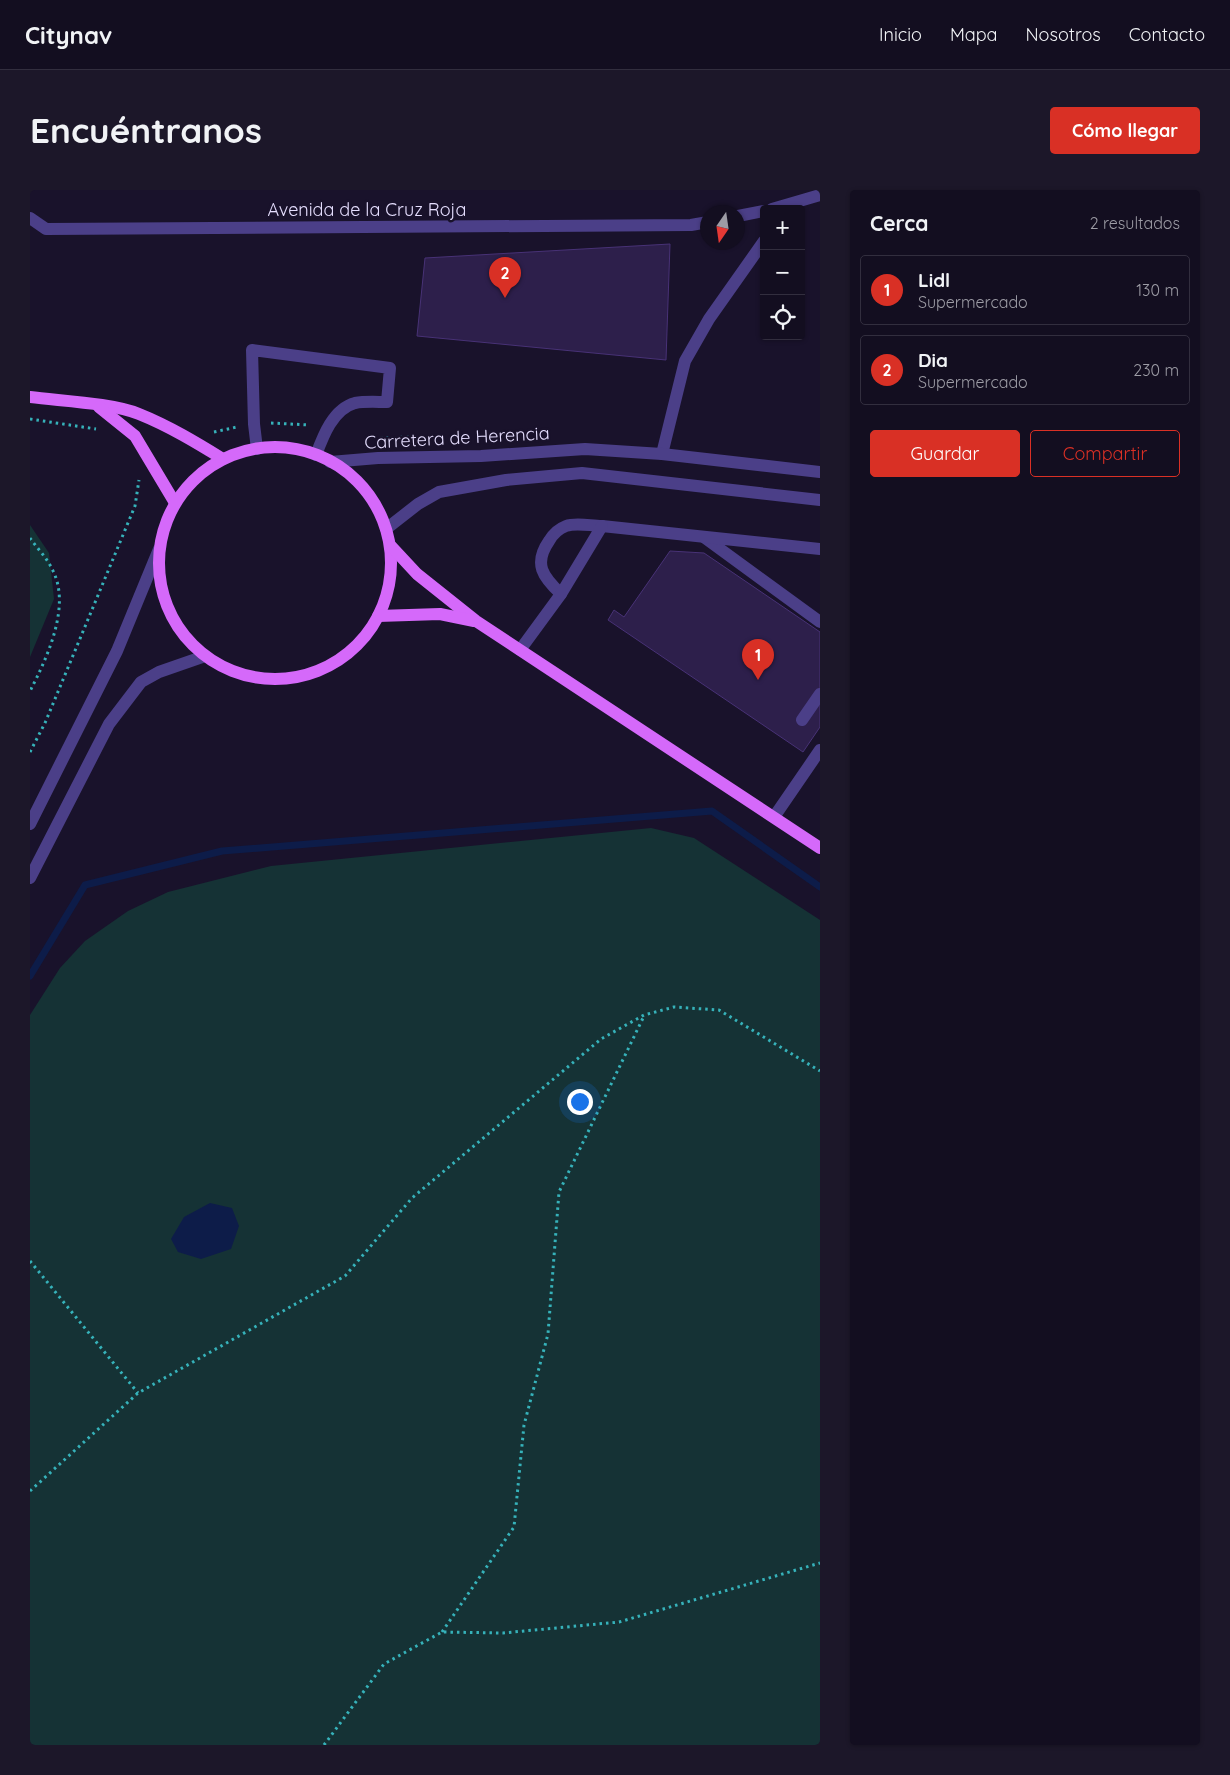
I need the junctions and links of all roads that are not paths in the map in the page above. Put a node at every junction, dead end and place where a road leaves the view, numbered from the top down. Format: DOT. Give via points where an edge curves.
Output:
graph roads {
  1 [pos="820,195"];
  2 [pos="793,205"];
  3 [pos="760,211"];
  4 [pos="745,214"];
  5 [pos="30,218"];
  6 [pos="700,223"];
  7 [pos="760,247"];
  8 [pos="30,397"];
  9 [pos="97,405"];
  10 [pos="257,449"];
  11 [pos="662,454"];
  12 [pos="316,455"];
  13 [pos="223,459"];
  14 [pos="330,462"];
  15 [pos="820,472"];
  16 [pos="820,500"];
  17 [pos="175,503"];
  18 [pos="602,526"];
  19 [pos="386,529"];
  20 [pos="704,537"];
  21 [pos="390,545"];
  22 [pos="159,549"];
  23 [pos="820,549"];
  24 [pos="561,594"];
  25 [pos="378,616"];
  26 [pos="476,621"];
  27 [pos="820,622"];
  28 [pos="520,650"];
  29 [pos="205,656"];
  30 [pos="820,694"];
  31 [pos="802,720"];
  32 [pos="820,750"];
  33 [pos="774,817"];
  34 [pos="30,824"];
  35 [pos="820,848"];
  36 [pos="30,878"];
  1 -- 2 [label="street"];
  3 -- 4 [label="street"];
  5 -- 6 [label="street, Avenida de la Cruz Roja" via="46,229"];
  7 -- 11 [label="street" via="684,360"];
  8 -- 9 [label="main road"];
  9 -- 13 [label="main road" via="138,413"];
  9 -- 17 [label="main road" via="135,436"];
  10 -- 12 [label="main road" via="277,447"];
  10 -- 12 [label="street" via="252,350 390,368 387,402 354,404 338,414 326,430"];
  10 -- 13 [label="main road"];
  11 -- 14 [label="street, Carretera de Herencia" via="585,449"];
  11 -- 15 [label="street, Carretera de Herencia"];
  12 -- 14 [label="main road"];
  13 -- 17 [label="main road" via="188,485"];
  14 -- 19 [label="main road" via="365,490"];
  16 -- 19 [label="street" via="582,473 506,480 439,492"];
  17 -- 22 [label="main road"];
  18 -- 20 [label="street"];
  18 -- 24 [label="street"];
  18 -- 24 [label="street" via="568,525 554,532 543,550 540,566 547,580"];
  19 -- 21 [label="main road"];
  20 -- 23 [label="street"];
  20 -- 27 [label="street"];
  21 -- 25 [label="main road" via="390,580"];
  21 -- 26 [label="main road" via="418,574"];
  22 -- 29 [label="main road" via="163,597 187,640"];
  22 -- 34 [label="street" via="117,651"];
  24 -- 28 [label="street"];
  25 -- 26 [label="main road" via="440,614"];
  25 -- 29 [label="main road" via="359,644 332,664 301,677 268,679 234,672"];
  26 -- 28 [label="main road"];
  28 -- 33 [label="main road"];
  29 -- 36 [label="street" via="141,682 109,724"];
  30 -- 31 [label="street"];
  32 -- 33 [label="street"];
  33 -- 35 [label="main road"];
}
